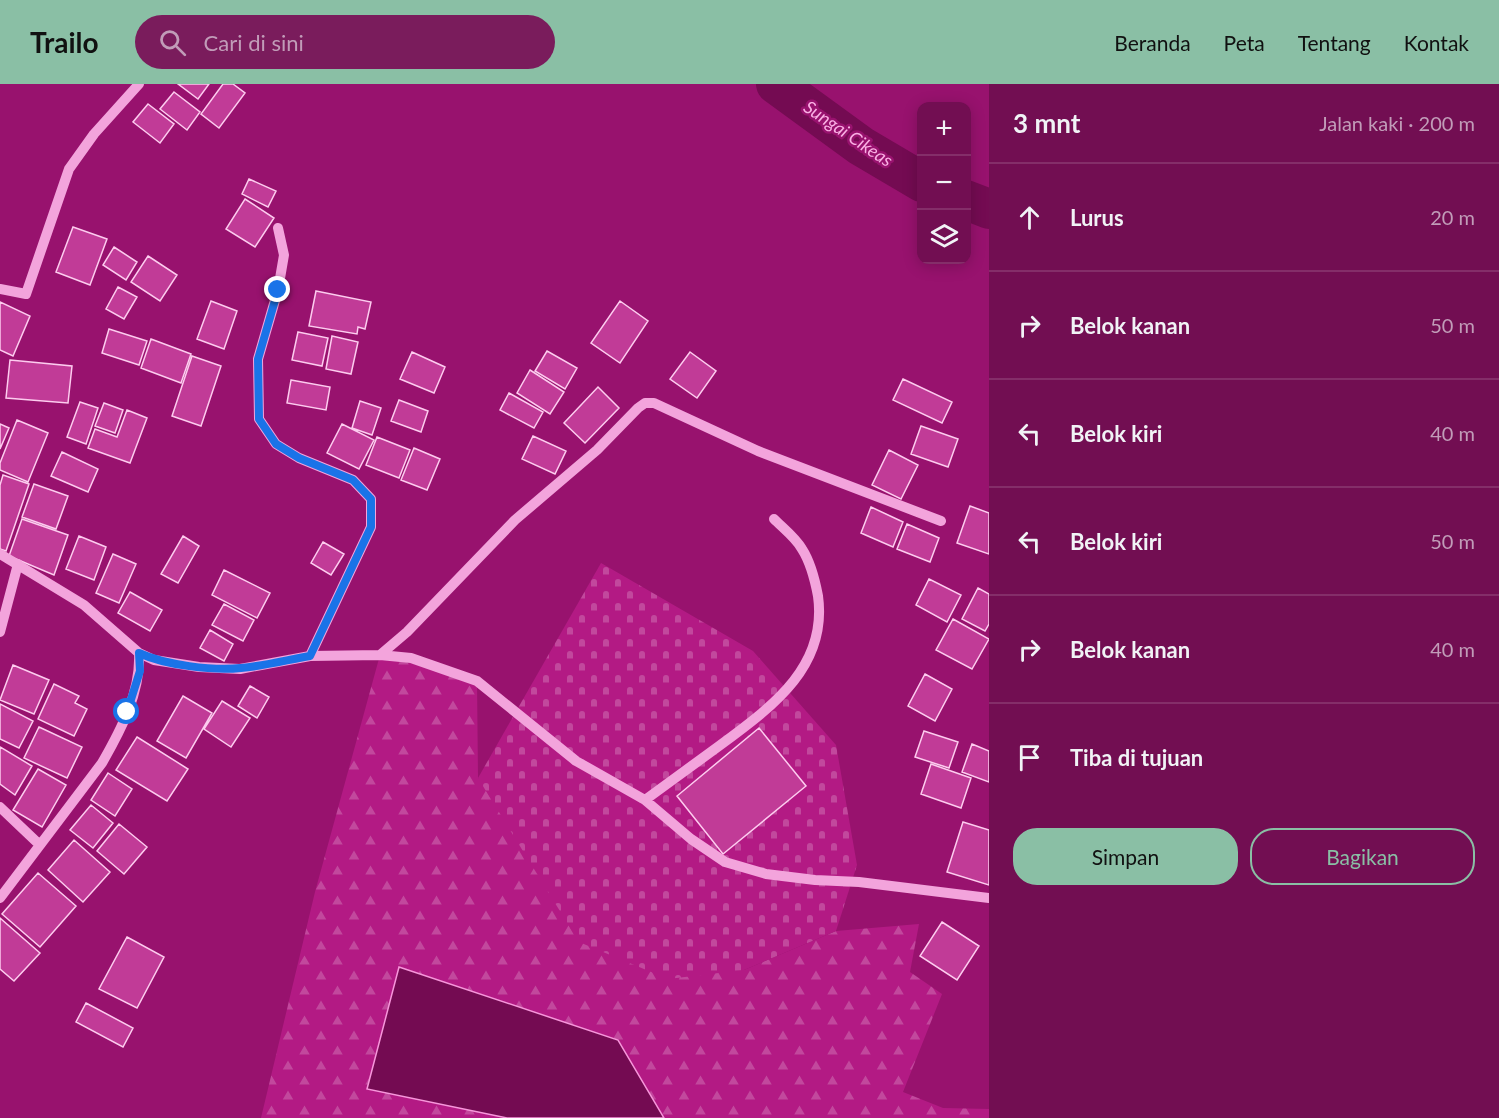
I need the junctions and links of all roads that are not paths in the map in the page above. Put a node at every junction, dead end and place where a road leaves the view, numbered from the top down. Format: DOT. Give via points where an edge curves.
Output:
graph roads {
  1 [pos="139,84"];
  2 [pos="278,228"];
  3 [pos="0,290"];
  4 [pos="774,519"];
  5 [pos="941,521"];
  6 [pos="0,554"];
  7 [pos="18,564"];
  8 [pos="0,632"];
  9 [pos="139,653"];
  10 [pos="380,655"];
  11 [pos="310,656"];
  12 [pos="645,800"];
  13 [pos="0,807"];
  14 [pos="40,845"];
  15 [pos="0,898"];
  16 [pos="989,898"];
  1 -- 3 [label="street" via="69,169 26,294"];
  2 -- 11 [label="street" via="284,255 258,359 259,419 276,444 353,480 371,499 371,527"];
  4 -- 12 [label="street" via="802,547 815,578 820,611 817,639 810,656 790,687 776,700"];
  5 -- 10 [label="street" via="645,403 515,520"];
  6 -- 7 [label="street"];
  7 -- 8 [label="street"];
  7 -- 9 [label="street" via="84,605"];
  9 -- 11 [label="street" via="174,664 240,669"];
  9 -- 14 [label="street" via="140,671 122,727 102,763"];
  10 -- 11 [label="street"];
  10 -- 12 [label="street" via="411,658 477,681 576,761"];
  12 -- 16 [label="street" via="725,862 766,874"];
  13 -- 14 [label="street"];
  14 -- 15 [label="street"];
}
